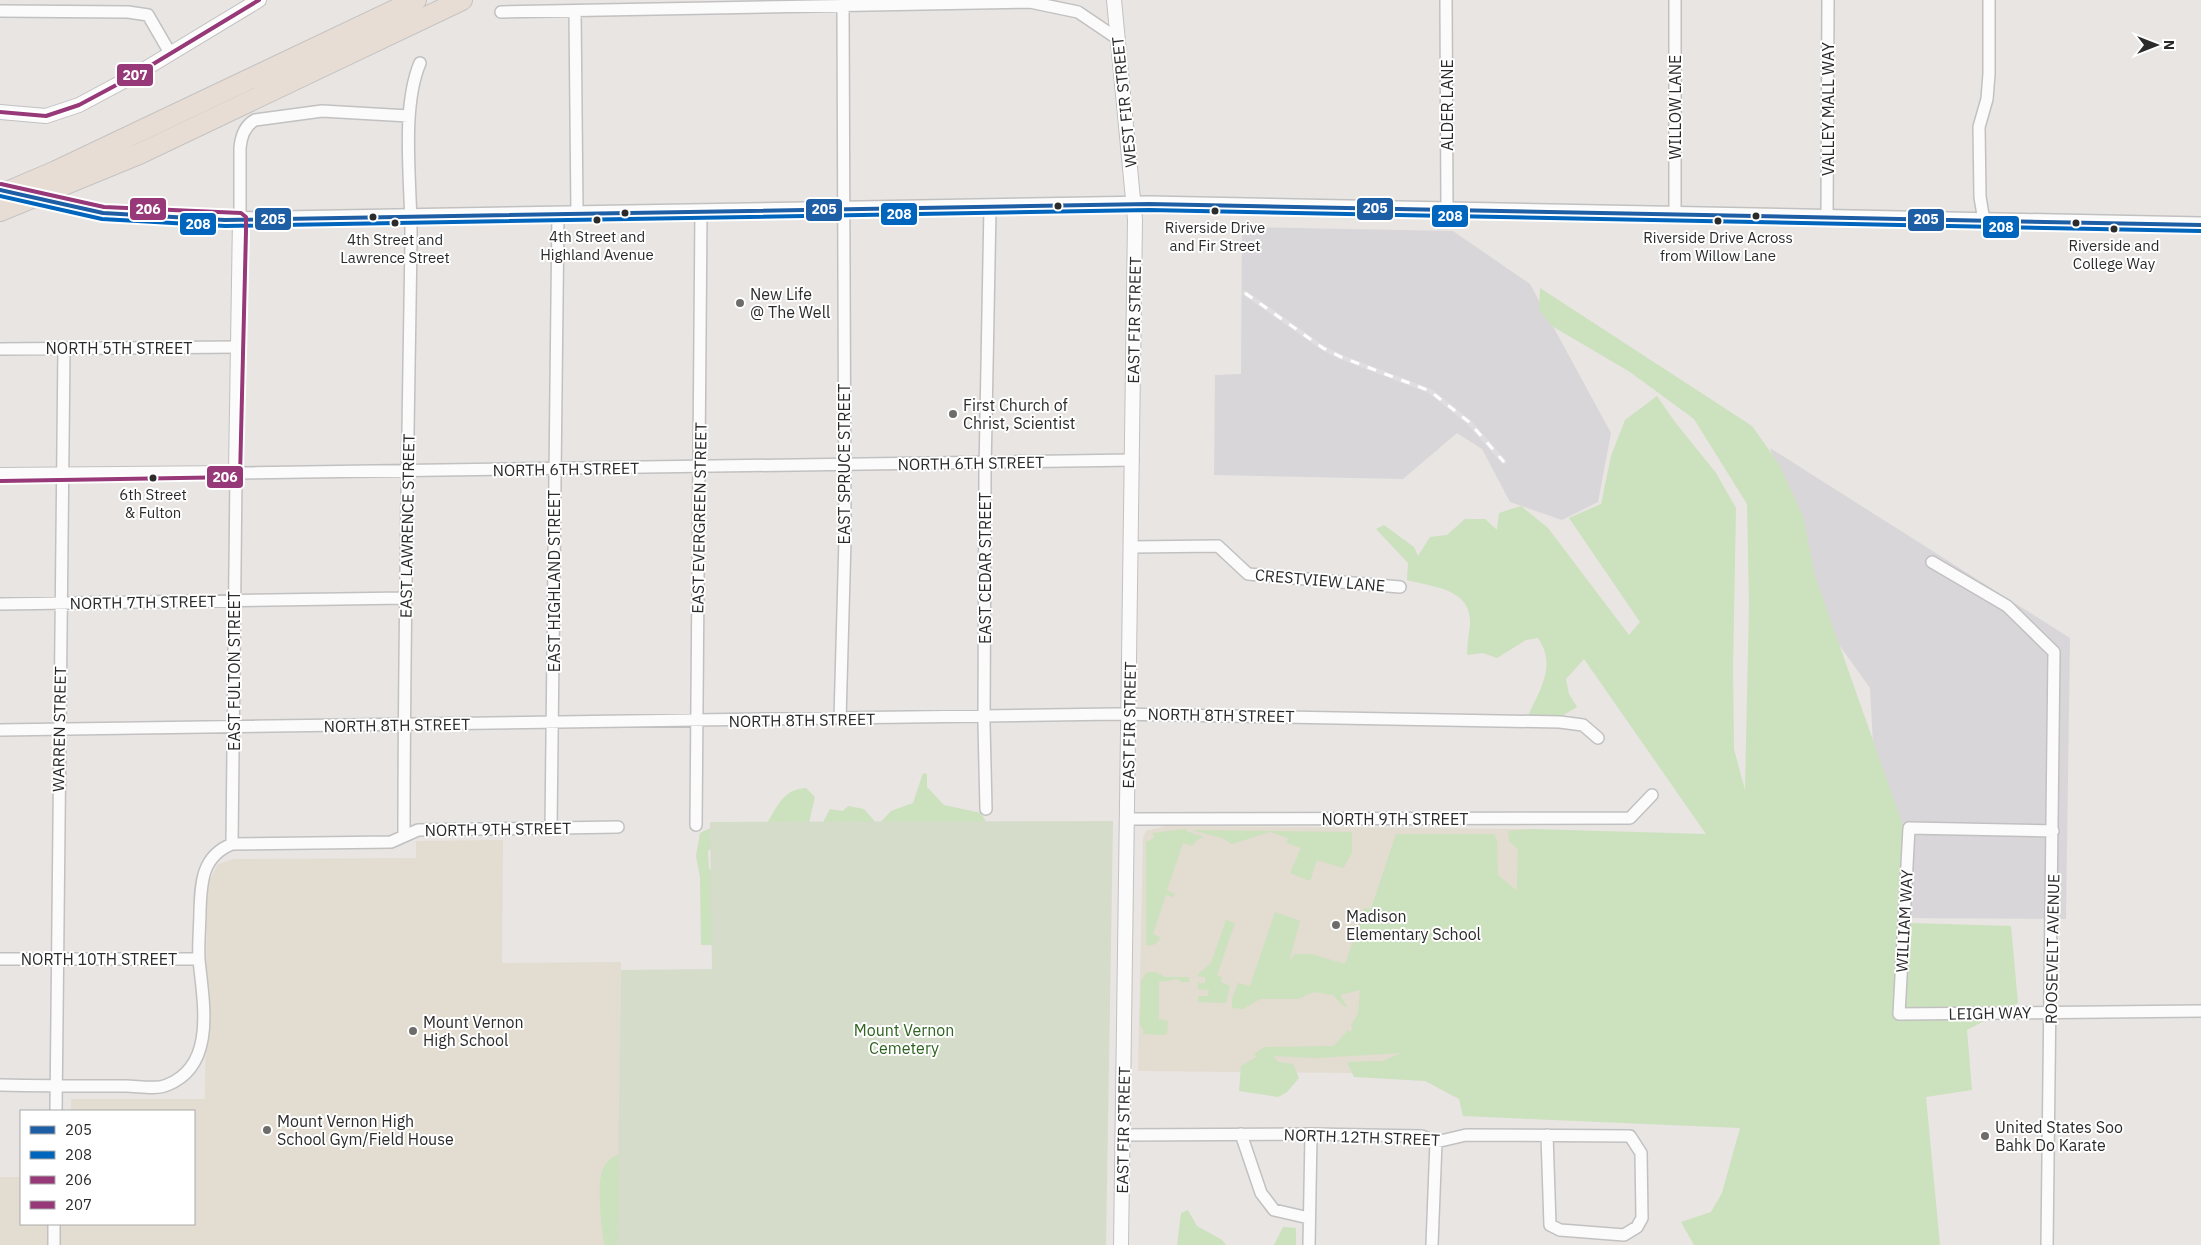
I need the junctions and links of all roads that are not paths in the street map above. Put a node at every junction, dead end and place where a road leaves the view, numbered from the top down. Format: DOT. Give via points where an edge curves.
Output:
graph roads {
  1 [pos="259,0"];
  2 [pos="416,0"];
  3 [pos="462,0"];
  4 [pos="1114,0"];
  5 [pos="1446,0"];
  6 [pos="1675,0"];
  7 [pos="1828,0"];
  8 [pos="1989,0"];
  9 [pos="843,6"];
  10 [pos="0,11"];
  11 [pos="575,11"];
  12 [pos="501,12"];
  13 [pos="1118,39"];
  14 [pos="170,53"];
  15 [pos="420,63"];
  16 [pos="0,112"];
  17 [pos="409,116"];
  18 [pos="0,190"];
  19 [pos="0,194"];
  20 [pos="1134,204"];
  21 [pos="990,207"];
  22 [pos="844,209"];
  23 [pos="1447,210"];
  24 [pos="0,211"];
  25 [pos="701,211"];
  26 [pos="558,213"];
  27 [pos="577,213"];
  28 [pos="1675,215"];
  29 [pos="411,216"];
  30 [pos="1827,218"];
  31 [pos="240,219"];
  32 [pos="1984,221"];
  33 [pos="2201,225"];
  34 [pos="238,347"];
  35 [pos="64,348"];
  36 [pos="0,349"];
  37 [pos="1133,460"];
  38 [pos="986,462"];
  39 [pos="700,465"];
  40 [pos="844,465"];
  41 [pos="554,469"];
  42 [pos="407,471"];
  43 [pos="236,473"];
  44 [pos="0,475"];
  45 [pos="62,476"];
  46 [pos="1132,547"];
  47 [pos="1932,562"];
  48 [pos="1400,587"];
  49 [pos="406,598"];
  50 [pos="235,600"];
  51 [pos="0,604"];
  52 [pos="61,604"];
  53 [pos="1129,714"];
  54 [pos="984,717"];
  55 [pos="840,719"];
  56 [pos="698,721"];
  57 [pos="552,723"];
  58 [pos="404,725"];
  59 [pos="234,728"];
  60 [pos="59,729"];
  61 [pos="0,730"];
  62 [pos="1598,738"];
  63 [pos="1652,795"];
  64 [pos="986,809"];
  65 [pos="1128,819"];
  66 [pos="696,825"];
  67 [pos="618,827"];
  68 [pos="551,828"];
  69 [pos="2053,831"];
  70 [pos="404,836"];
  71 [pos="232,844"];
  72 [pos="0,959"];
  73 [pos="57,959"];
  74 [pos="199,959"];
  75 [pos="2201,1011"];
  76 [pos="2051,1012"];
  77 [pos="1899,1014"];
  78 [pos="0,1085"];
  79 [pos="56,1086"];
  80 [pos="56,1110"];
  81 [pos="1241,1134"];
  82 [pos="1311,1134"];
  83 [pos="1124,1136"];
  84 [pos="1547,1136"];
  85 [pos="1436,1142"];
  86 [pos="1309,1218"];
  87 [pos="54,1225"];
  88 [pos="54,1245"];
  89 [pos="1122,1245"];
  90 [pos="1309,1245"];
  91 [pos="1432,1245"];
  92 [pos="2047,1245"];
  1 -- 14 [label="street"];
  2 -- 19 [label="highway" via="65,167"];
  3 -- 24 [label="highway" via="139,154"];
  4 -- 13 [label="street, WEST FIR STREET"];
  5 -- 23 [label="street, ALDER LANE"];
  6 -- 28 [label="street, WILLOW LANE"];
  7 -- 30 [label="street, VALLEY MALL WAY"];
  8 -- 32 [label="street" via="1989,74 1979,127 1980,197"];
  9 -- 11 [label="street"];
  9 -- 13 [label="street" via="1030,2 1078,12"];
  9 -- 22 [label="street, EAST SPRUCE STREET"];
  10 -- 14 [label="street" via="148,15"];
  11 -- 12 [label="street"];
  11 -- 27 [label="street"];
  13 -- 20 [label="street, WEST FIR STREET"];
  14 -- 16 [label="street" via="79,105 46,116"];
  15 -- 17 [label="street, EAST LAWRENCE STREET" via="414,77"];
  17 -- 29 [label="street, EAST LAWRENCE STREET"];
  17 -- 31 [label="street" via="322,111 255,120 248,124 240,143"];
  18 -- 31 [label="main road, bridge" via="103,213"];
  20 -- 21 [label="main road"];
  20 -- 23 [label="main road"];
  20 -- 37 [label="street, EAST FIR STREET"];
  21 -- 22 [label="main road"];
  21 -- 38 [label="street, EAST CEDAR STREET"];
  22 -- 25 [label="main road"];
  22 -- 40 [label="street, EAST SPRUCE STREET"];
  23 -- 28 [label="main road"];
  25 -- 27 [label="main road"];
  25 -- 39 [label="street, EAST EVERGREEN STREET"];
  26 -- 27 [label="main road"];
  26 -- 29 [label="main road"];
  26 -- 41 [label="street, EAST HIGHLAND STREET"];
  28 -- 30 [label="main road"];
  29 -- 31 [label="main road"];
  29 -- 42 [label="street, EAST LAWRENCE STREET"];
  30 -- 32 [label="main road"];
  31 -- 34 [label="street, EAST FULTON STREET"];
  32 -- 33 [label="main road"];
  34 -- 35 [label="street, NORTH 5TH STREET"];
  34 -- 43 [label="street, EAST FULTON STREET"];
  35 -- 36 [label="street, NORTH 5TH STREET"];
  35 -- 45 [label="street, WARREN STREET"];
  37 -- 38 [label="street, NORTH 6TH STREET"];
  37 -- 46 [label="street, EAST FIR STREET"];
  38 -- 40 [label="street, NORTH 6TH STREET"];
  38 -- 54 [label="street, EAST CEDAR STREET"];
  39 -- 40 [label="street, NORTH 6TH STREET"];
  39 -- 41 [label="street, NORTH 6TH STREET"];
  39 -- 56 [label="street, EAST EVERGREEN STREET"];
  40 -- 55 [label="street, EAST SPRUCE STREET"];
  41 -- 42 [label="street, NORTH 6TH STREET"];
  41 -- 57 [label="street, EAST HIGHLAND STREET"];
  42 -- 43 [label="street, NORTH 6TH STREET"];
  42 -- 49 [label="street, EAST LAWRENCE STREET"];
  43 -- 45 [label="street, NORTH 6TH STREET"];
  43 -- 50 [label="street, EAST FULTON STREET"];
  44 -- 45 [label="street, NORTH 6TH STREET"];
  45 -- 52 [label="street, WARREN STREET"];
  46 -- 48 [label="street, CRESTVIEW LANE" via="1218,546 1248,574"];
  46 -- 53 [label="street, EAST FIR STREET"];
  47 -- 69 [label="street, ROOSEVELT AVENUE" via="2006,606 2054,652"];
  49 -- 50 [label="street, NORTH 7TH STREET"];
  49 -- 58 [label="street, EAST LAWRENCE STREET"];
  50 -- 52 [label="street, NORTH 7TH STREET"];
  50 -- 59 [label="street, EAST FULTON STREET"];
  51 -- 52 [label="street, NORTH 7TH STREET"];
  52 -- 60 [label="street, WARREN STREET"];
  53 -- 54 [label="street, NORTH 8TH STREET"];
  53 -- 62 [label="street, NORTH 8TH STREET" via="1560,722 1582,725"];
  53 -- 65 [label="street, EAST FIR STREET"];
  54 -- 55 [label="street, NORTH 8TH STREET"];
  54 -- 64 [label="street, EAST CEDAR STREET"];
  55 -- 56 [label="street, NORTH 8TH STREET"];
  56 -- 57 [label="street, NORTH 8TH STREET"];
  56 -- 66 [label="street, EAST EVERGREEN STREET"];
  57 -- 58 [label="street, NORTH 8TH STREET"];
  57 -- 68 [label="street, EAST HIGHLAND STREET"];
  58 -- 59 [label="street, NORTH 8TH STREET"];
  58 -- 70 [label="street, EAST LAWRENCE STREET"];
  59 -- 60 [label="street, NORTH 8TH STREET"];
  59 -- 71 [label="street, EAST FULTON STREET"];
  60 -- 61 [label="street, NORTH 8TH STREET"];
  60 -- 73 [label="street, WARREN STREET"];
  63 -- 65 [label="street, NORTH 9TH STREET" via="1630,818"];
  65 -- 83 [label="street, EAST FIR STREET"];
  67 -- 68 [label="street, NORTH 9TH STREET"];
  68 -- 70 [label="street, NORTH 9TH STREET" via="418,830"];
  69 -- 76 [label="street, ROOSEVELT AVENUE"];
  69 -- 77 [label="street, WILLIAM WAY" via="1909,828"];
  70 -- 71 [label="street, NORTH 9TH STREET" via="391,842"];
  71 -- 74 [label="street" via="219,851 205,868 201,883"];
  72 -- 73 [label="street, NORTH 10TH STREET"];
  73 -- 74 [label="street, NORTH 10TH STREET"];
  73 -- 79 [label="street, WARREN STREET"];
  74 -- 79 [label="street" via="203,1042 189,1070 165,1086"];
  75 -- 76 [label="street, LEIGH WAY"];
  76 -- 77 [label="street, LEIGH WAY"];
  76 -- 92 [label="street, ROOSEVELT AVENUE"];
  78 -- 79 [label="street"];
  79 -- 80 [label="street, WARREN STREET"];
  81 -- 82 [label="street, NORTH 12TH STREET"];
  81 -- 83 [label="street, NORTH 12TH STREET"];
  81 -- 86 [label="street" via="1260,1193 1274,1210"];
  82 -- 85 [label="street, NORTH 12TH STREET" via="1422,1136"];
  82 -- 86 [label="street"];
  83 -- 89 [label="street, EAST FIR STREET"];
  84 -- 84 [label="street, NORTH 12TH STREET" via="1550,1224 1560,1230 1624,1235 1637,1228 1642,1218 1640,1153 1630,1136"];
  84 -- 85 [label="street, NORTH 12TH STREET" via="1466,1135"];
  85 -- 91 [label="street"];
  86 -- 90 [label="street"];
  87 -- 88 [label="street"];
}
